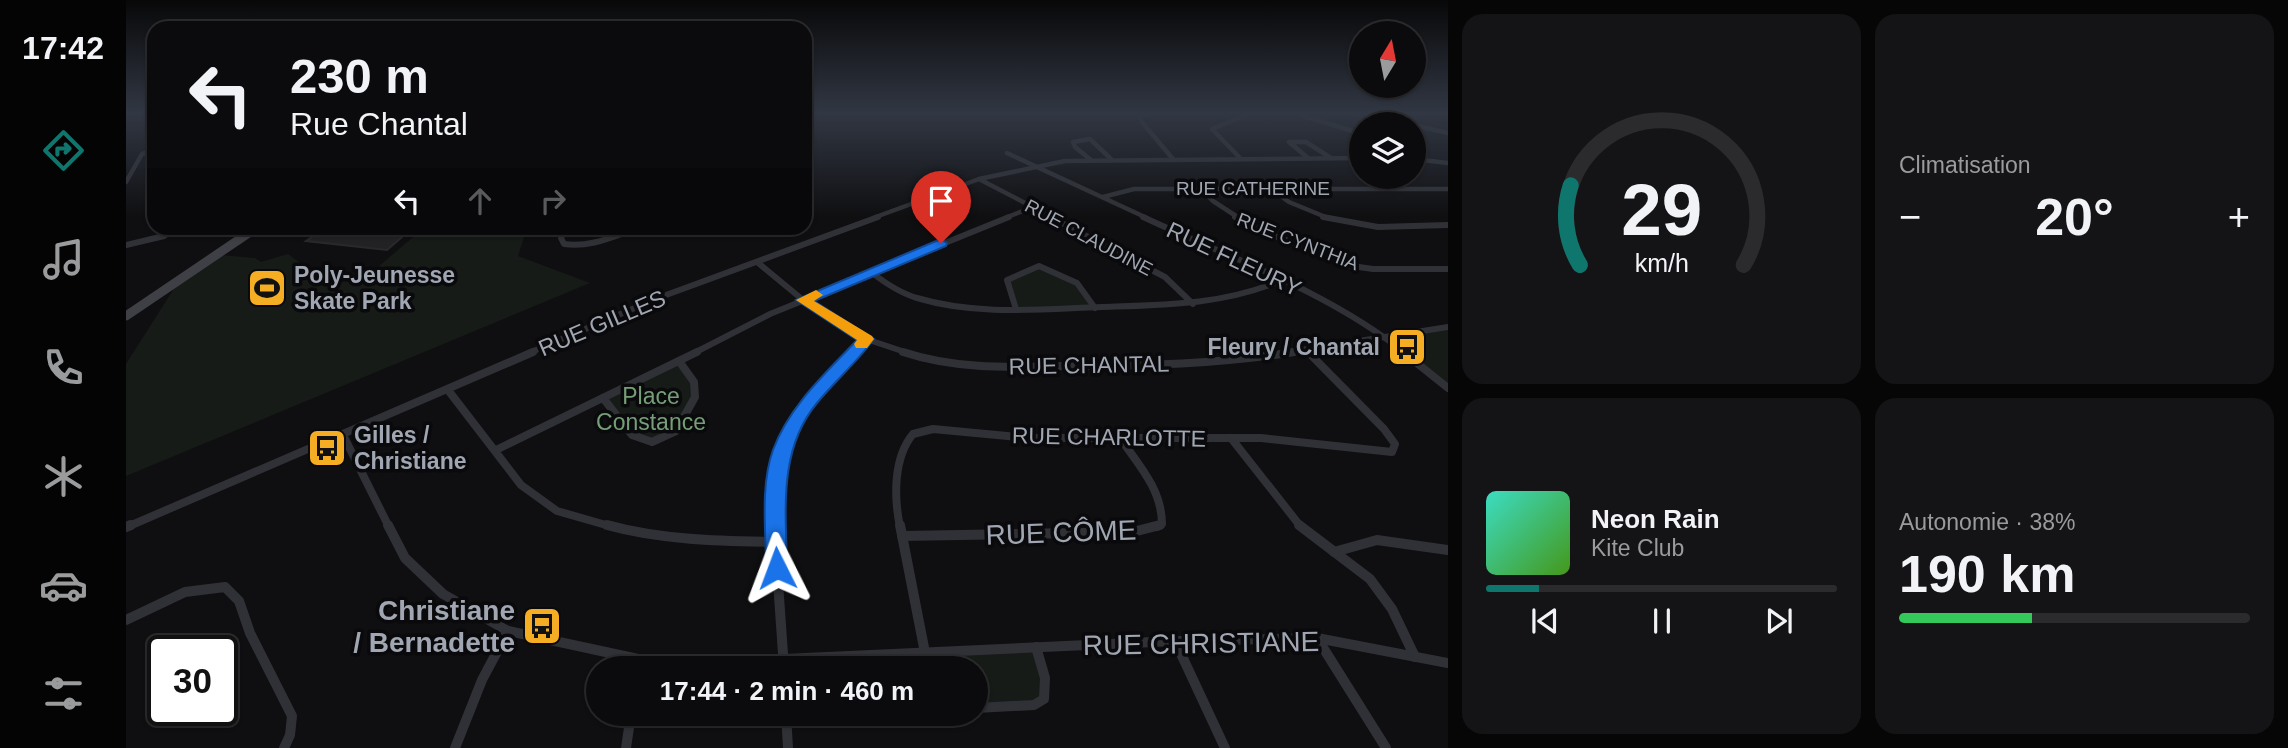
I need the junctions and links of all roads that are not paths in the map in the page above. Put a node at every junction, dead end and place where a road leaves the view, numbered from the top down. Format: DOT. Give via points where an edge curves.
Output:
graph roads {
  1 [pos="1075,147"];
  2 [pos="1102,147"];
  3 [pos="1163,147"];
  4 [pos="1230,147"];
  5 [pos="1295,147"];
  6 [pos="1316,147"];
  7 [pos="147,152"];
  8 [pos="1007,153"];
  9 [pos="1241,158"];
  10 [pos="1309,158"];
  11 [pos="1331,158"];
  12 [pos="1349,158"];
  13 [pos="1111,159"];
  14 [pos="1173,159"];
  15 [pos="1091,160"];
  16 [pos="1426,160"];
  17 [pos="1448,163"];
  18 [pos="1036,166"];
  19 [pos="979,179"];
  20 [pos="126,182"];
  21 [pos="1270,187"];
  22 [pos="1200,188"];
  23 [pos="1448,189"];
  24 [pos="1102,197"];
  25 [pos="1033,207"];
  26 [pos="1448,225"];
  27 [pos="165,235"];
  28 [pos="246,235"];
  29 [pos="562,235"];
  30 [pos="620,235"];
  31 [pos="126,245"];
  32 [pos="757,262"];
  33 [pos="1448,268"];
  34 [pos="871,272"];
  35 [pos="1280,281"];
  36 [pos="803,300"];
  37 [pos="1193,304"];
  38 [pos="1095,308"];
  39 [pos="1016,309"];
  40 [pos="126,316"];
  41 [pos="1448,327"];
  42 [pos="1383,336"];
  43 [pos="866,339"];
  44 [pos="1307,351"];
  45 [pos="679,361"];
  46 [pos="1448,388"];
  47 [pos="448,390"];
  48 [pos="603,398"];
  49 [pos="343,435"];
  50 [pos="1120,438"];
  51 [pos="1231,438"];
  52 [pos="496,450"];
  53 [pos="126,527"];
  54 [pos="902,536"];
  55 [pos="775,542"];
  56 [pos="1448,550"];
  57 [pos="1334,552"];
  58 [pos="126,620"];
  59 [pos="508,631"];
  60 [pos="1317,638"];
  61 [pos="1175,641"];
  62 [pos="1036,647"];
  63 [pos="924,653"];
  64 [pos="606,656"];
  65 [pos="783,656"];
  66 [pos="886,656"];
  67 [pos="925,656"];
  68 [pos="1415,657"];
  69 [pos="1448,663"];
  70 [pos="988,707"];
  71 [pos="629,726"];
  72 [pos="787,726"];
  73 [pos="284,748"];
  74 [pos="455,748"];
  75 [pos="626,748"];
  76 [pos="788,748"];
  77 [pos="1226,748"];
  78 [pos="1386,748"];
  1 -- 15 [label="street"];
  2 -- 13 [label="street"];
  3 -- 14 [label="street"];
  4 -- 9 [label="street"];
  5 -- 10 [label="street"];
  6 -- 11 [label="street"];
  7 -- 20 [label="street"];
  8 -- 18 [label="street, RUE FLEURY"];
  9 -- 10 [label="street, RUE GILLES"];
  9 -- 14 [label="street, RUE GILLES"];
  10 -- 11 [label="street, RUE GILLES"];
  11 -- 12 [label="street, RUE GILLES"];
  13 -- 14 [label="street, RUE GILLES"];
  13 -- 15 [label="street, RUE GILLES"];
  15 -- 18 [label="street, RUE GILLES"];
  16 -- 17 [label="street"];
  18 -- 19 [label="street, RUE GILLES"];
  18 -- 24 [label="street, RUE FLEURY"];
  19 -- 25 [label="street, RUE CLAUDINE"];
  19 -- 32 [label="street, RUE GILLES"];
  21 -- 22 [label="street, RUE CATHERINE"];
  21 -- 23 [label="street, RUE CATHERINE"];
  21 -- 26 [label="street" via="1284,200 1350,225"];
  22 -- 24 [label="street, RUE CATHERINE" via="1134,189"];
  22 -- 33 [label="street, RUE CYNTHIA" via="1230,215 1352,266"];
  24 -- 35 [label="street, RUE FLEURY"];
  25 -- 34 [label="street"];
  25 -- 37 [label="street, RUE CLAUDINE" via="1165,277"];
  27 -- 31 [label="street"];
  28 -- 40 [label="street"];
  29 -- 30 [label="street" via="564,244 577,247"];
  32 -- 36 [label="street, RUE CHANTAL"];
  32 -- 47 [label="street, RUE GILLES" via="658,298"];
  34 -- 36 [label="street"];
  34 -- 39 [label="street" via="920,299 971,308"];
  35 -- 37 [label="street" via="1258,292"];
  35 -- 42 [label="street, RUE FLEURY"];
  36 -- 43 [label="street, RUE CHANTAL"];
  36 -- 45 [label="street"];
  37 -- 38 [label="street"];
  38 -- 39 [label="street"];
  38 -- 39 [label="street" via="1077,283 1039,266 1007,280"];
  41 -- 42 [label="street, RUE CHANTAL"];
  42 -- 44 [label="street, RUE CHANTAL"];
  42 -- 46 [label="street, RUE FLEURY"];
  43 -- 44 [label="street, RUE CHANTAL" via="919,356 977,367 1119,366"];
  43 -- 55 [label="street" via="808,402 782,450"];
  44 -- 51 [label="street, RUE CHARLOTTE" via="1384,429 1395,444 1392,452"];
  45 -- 48 [label="street"];
  45 -- 48 [label="street" via="694,382 695,397 676,431 652,442 632,435"];
  47 -- 49 [label="street, RUE GILLES"];
  47 -- 52 [label="street"];
  48 -- 52 [label="street"];
  49 -- 53 [label="street, RUE GILLES"];
  49 -- 59 [label="street, RUE CHRISTIANE" via="405,558 443,594"];
  50 -- 51 [label="street, RUE CHARLOTTE"];
  50 -- 54 [label="street, RUE CHARLOTTE" via="1028,438 933,429 913,435 899,465 895,502"];
  50 -- 54 [label="street, RUE CÔME" via="1164,510 1162,524 1154,528"];
  51 -- 57 [label="street" via="1296,523"];
  52 -- 55 [label="street" via="520,485 571,516 625,530 714,541"];
  54 -- 63 [label="street, RUE CHARLOTTE"];
  55 -- 65 [label="street"];
  56 -- 57 [label="street" via="1377,540"];
  57 -- 68 [label="street" via="1370,579 1392,608"];
  58 -- 73 [label="street" via="182,592 201,586 225,587 239,601 292,716"];
  59 -- 64 [label="street, RUE CHRISTIANE"];
  59 -- 74 [label="street"];
  60 -- 61 [label="street, RUE CHRISTIANE"];
  60 -- 68 [label="street, RUE CHRISTIANE"];
  60 -- 78 [label="street"];
  61 -- 62 [label="street, RUE CHRISTIANE"];
  61 -- 77 [label="street"];
  62 -- 63 [label="street, RUE CHRISTIANE"];
  62 -- 70 [label="street" via="1045,678 1044,699 1034,705"];
  63 -- 66 [label="street, RUE CHRISTIANE"];
  63 -- 67 [label="street"];
  68 -- 69 [label="street, RUE CHRISTIANE"];
  71 -- 75 [label="street"];
  72 -- 76 [label="street"];
}
